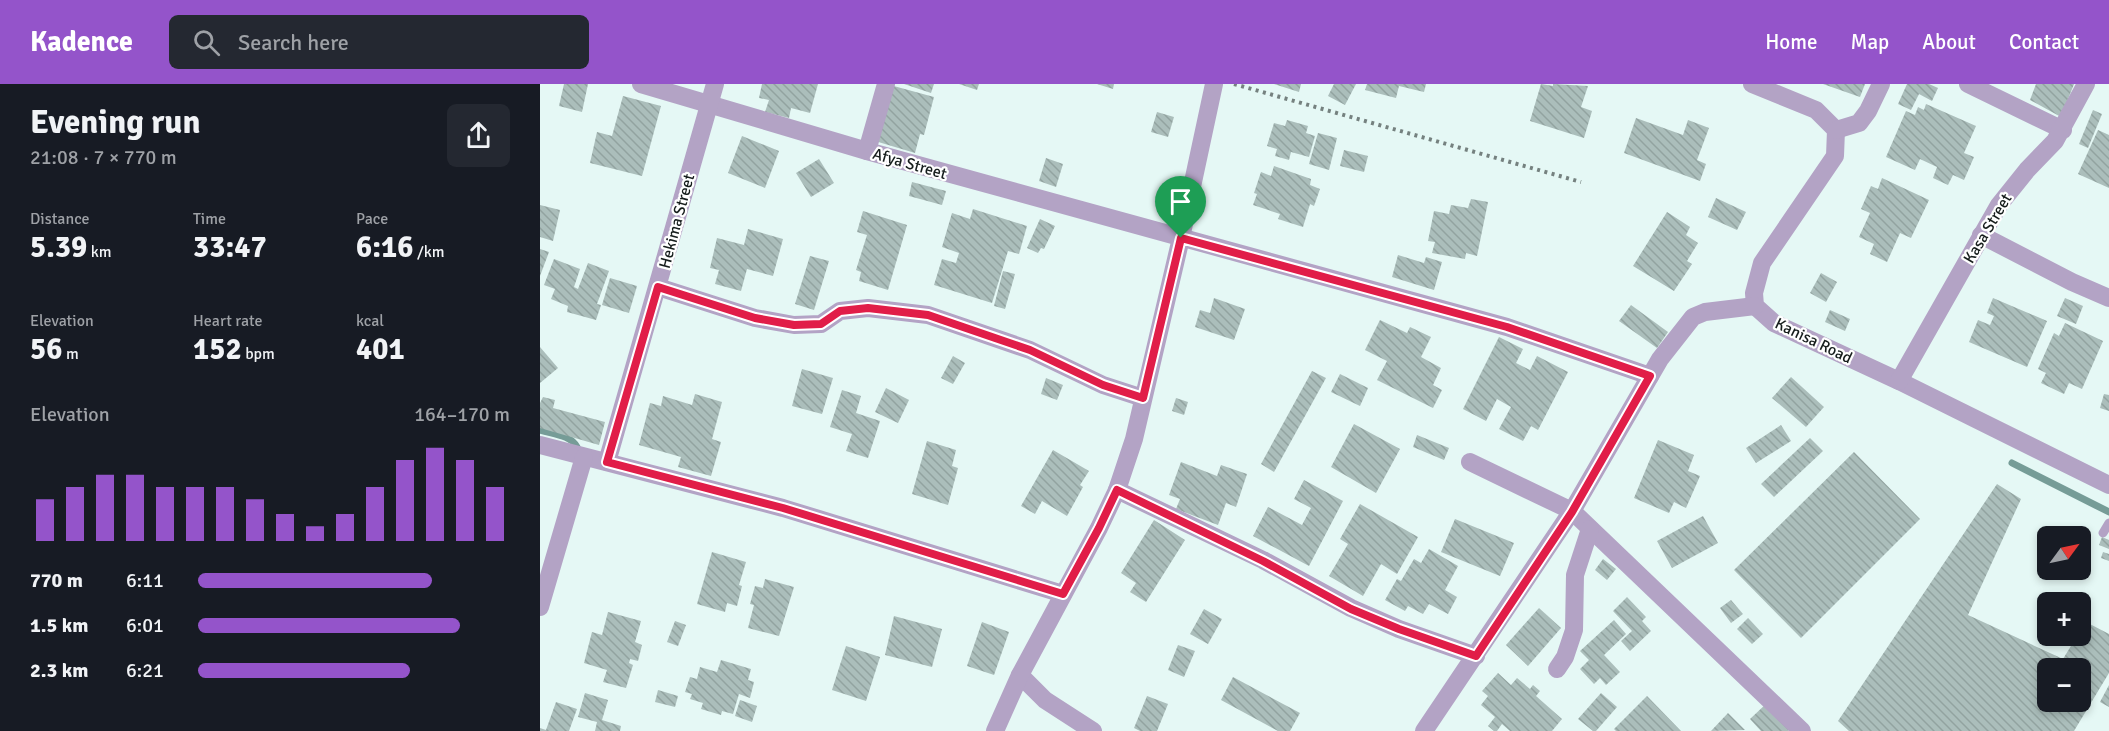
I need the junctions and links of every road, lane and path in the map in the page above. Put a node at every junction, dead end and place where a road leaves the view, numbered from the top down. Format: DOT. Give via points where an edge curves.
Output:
graph roads {
  1 [pos="641,84"];
  2 [pos="715,84"];
  3 [pos="886,84"];
  4 [pos="1214,84"];
  5 [pos="1233,84"];
  6 [pos="1752,84"];
  7 [pos="1881,84"];
  8 [pos="1968,84"];
  9 [pos="2086,84"];
  10 [pos="708,105"];
  11 [pos="2062,129"];
  12 [pos="1836,130"];
  13 [pos="867,151"];
  14 [pos="1581,182"];
  15 [pos="1981,235"];
  16 [pos="1181,238"];
  17 [pos="658,287"];
  18 [pos="2109,298"];
  19 [pos="1755,306"];
  20 [pos="1650,376"];
  21 [pos="1899,381"];
  22 [pos="1143,398"];
  23 [pos="540,445"];
  24 [pos="584,457"];
  25 [pos="607,462"];
  26 [pos="1470,462"];
  27 [pos="2109,485"];
  28 [pos="1117,490"];
  29 [pos="1572,512"];
  30 [pos="2109,523"];
  31 [pos="1590,529"];
  32 [pos="2103,533"];
  33 [pos="1063,594"];
  34 [pos="540,607"];
  35 [pos="1476,656"];
  36 [pos="1557,669"];
  37 [pos="1020,675"];
  38 [pos="995,731"];
  39 [pos="1093,731"];
  40 [pos="1424,731"];
  41 [pos="1802,731"];
  1 -- 10 [label="street, Afya Street"];
  2 -- 10 [label="street, Hekima Street"];
  3 -- 13 [label="street"];
  4 -- 16 [label="street"];
  5 -- 14 [label="path"];
  6 -- 12 [label="street" via="1816,110"];
  7 -- 12 [label="street" via="1859,123"];
  8 -- 11 [label="street"];
  9 -- 11 [label="street, Kasa Street"];
  10 -- 13 [label="street, Afya Street"];
  10 -- 17 [label="street, Hekima Street"];
  11 -- 15 [label="street, Kasa Street" via="2013,186"];
  12 -- 19 [label="street" via="1835,156 1762,263"];
  13 -- 16 [label="street, Afya Street"];
  15 -- 18 [label="street"];
  15 -- 21 [label="street, Kasa Street"];
  16 -- 20 [label="street, Afya Street" via="1507,327"];
  16 -- 22 [label="street"];
  17 -- 22 [label="street" via="755,318 794,325 821,324 840,311 868,308 928,315 1030,350 1103,385"];
  17 -- 25 [label="street, Hekima Street"];
  19 -- 20 [label="street" via="1693,317"];
  19 -- 21 [label="street, Kanisa Road" via="1774,323"];
  20 -- 29 [label="street"];
  21 -- 27 [label="street, Kanisa Road"];
  22 -- 28 [label="street"];
  23 -- 24 [label="street"];
  24 -- 25 [label="street"];
  24 -- 34 [label="street"];
  25 -- 33 [label="street" via="783,508"];
  26 -- 29 [label="street"];
  28 -- 33 [label="street"];
  28 -- 35 [label="street" via="1351,609"];
  29 -- 31 [label="street"];
  29 -- 35 [label="street"];
  30 -- 32 [label="lane"];
  31 -- 36 [label="street" via="1575,575 1574,630"];
  31 -- 41 [label="street"];
  33 -- 37 [label="street"];
  35 -- 40 [label="street"];
  37 -- 38 [label="street"];
  37 -- 39 [label="street" via="1045,700"];
}
